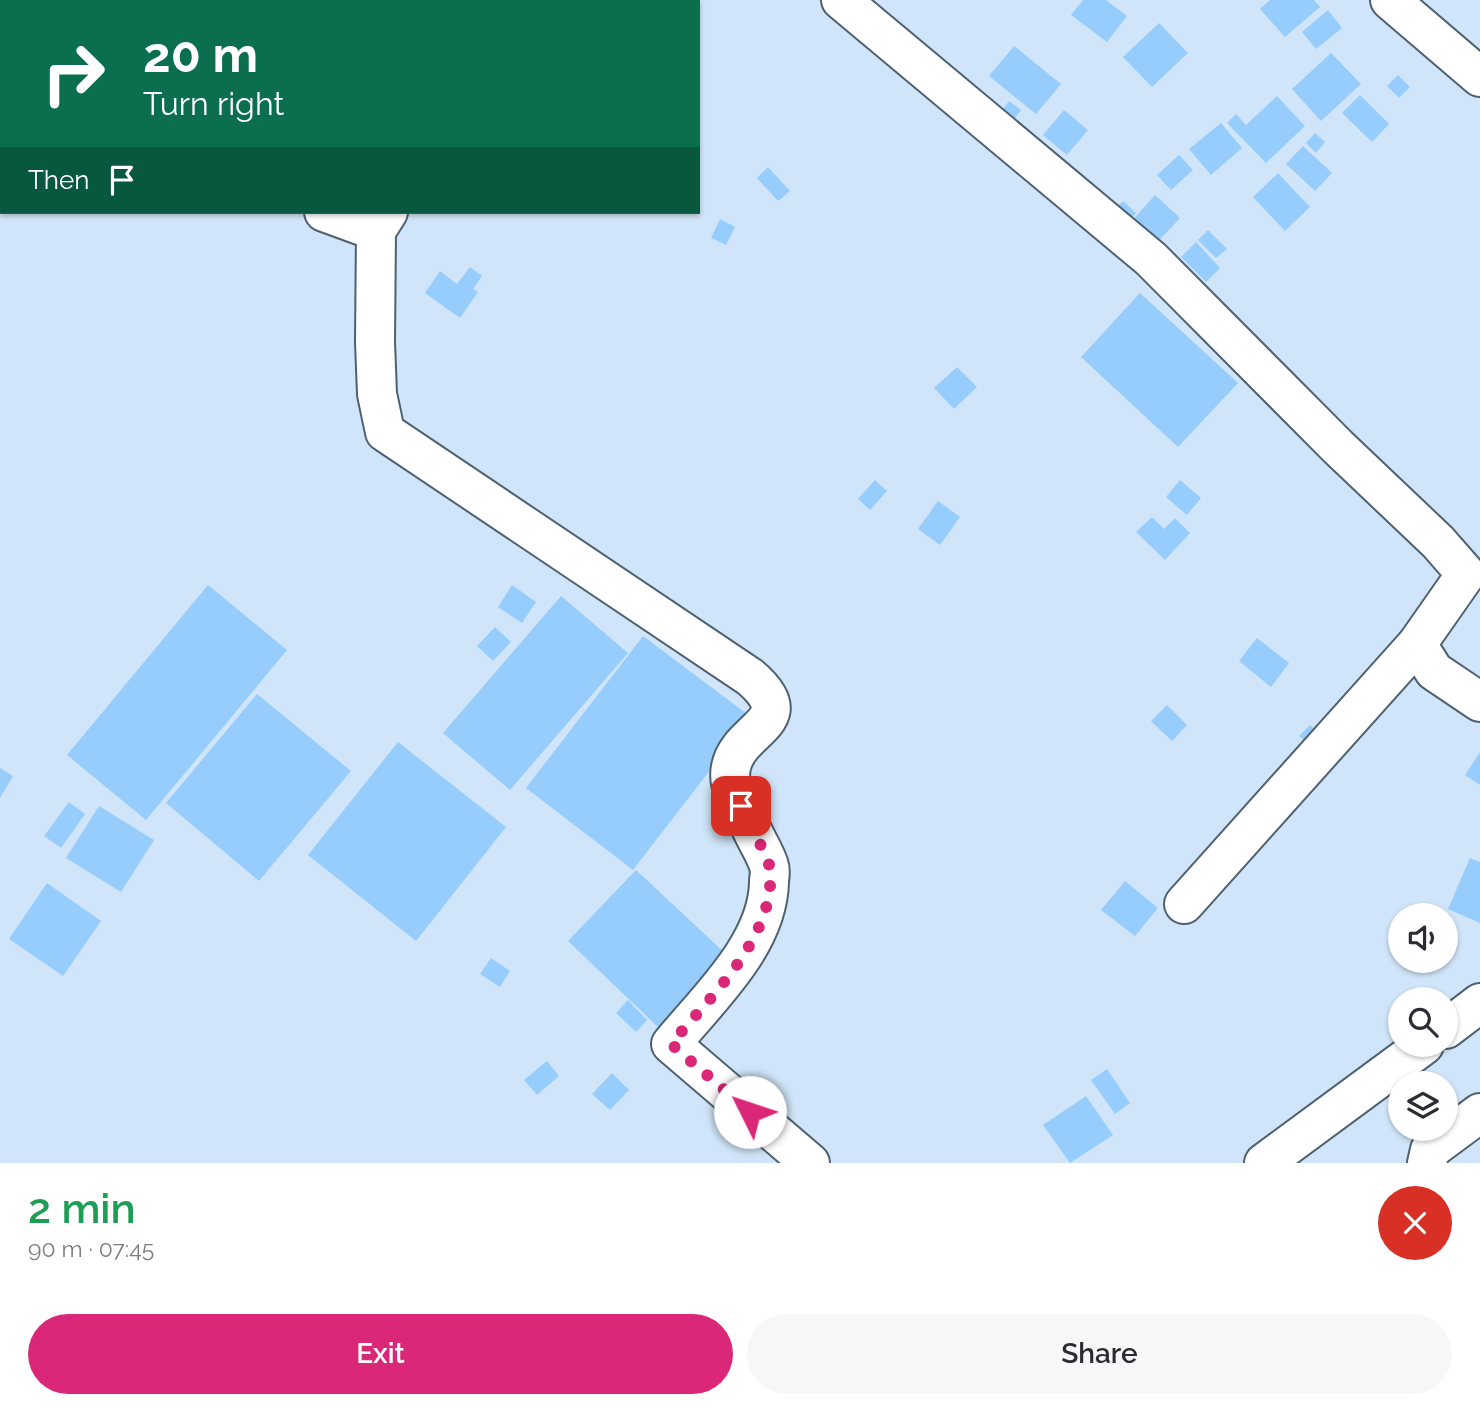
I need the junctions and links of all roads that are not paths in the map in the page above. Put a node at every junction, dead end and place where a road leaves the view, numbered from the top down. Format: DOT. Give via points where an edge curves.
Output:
graph roads {
  1 [pos="841,0"];
  2 [pos="1390,0"];
  3 [pos="1480,77"];
  4 [pos="337,214"];
  5 [pos="382,221"];
  6 [pos="1417,644"];
  7 [pos="1480,702"];
  8 [pos="1184,904"];
  9 [pos="1480,1003"];
  10 [pos="1458,1020"];
  11 [pos="1408,1057"];
  12 [pos="1480,1113"];
  13 [pos="810,1163"];
  14 [pos="1264,1163"];
  15 [pos="1427,1163"];
  1 -- 6 [label="street" via="1151,259 1466,573"];
  2 -- 3 [label="street"];
  4 -- 5 [label="street"];
  5 -- 13 [label="street" via="375,355 385,432 750,677 771,701 771,712 763,724 739,749 731,766 730,784 770,867 762,925 738,963 671,1044"];
  6 -- 7 [label="street" via="1434,671"];
  6 -- 8 [label="street"];
  9 -- 10 [label="street"];
  11 -- 14 [label="street"];
  12 -- 15 [label="street" via="1430,1150"];
}
